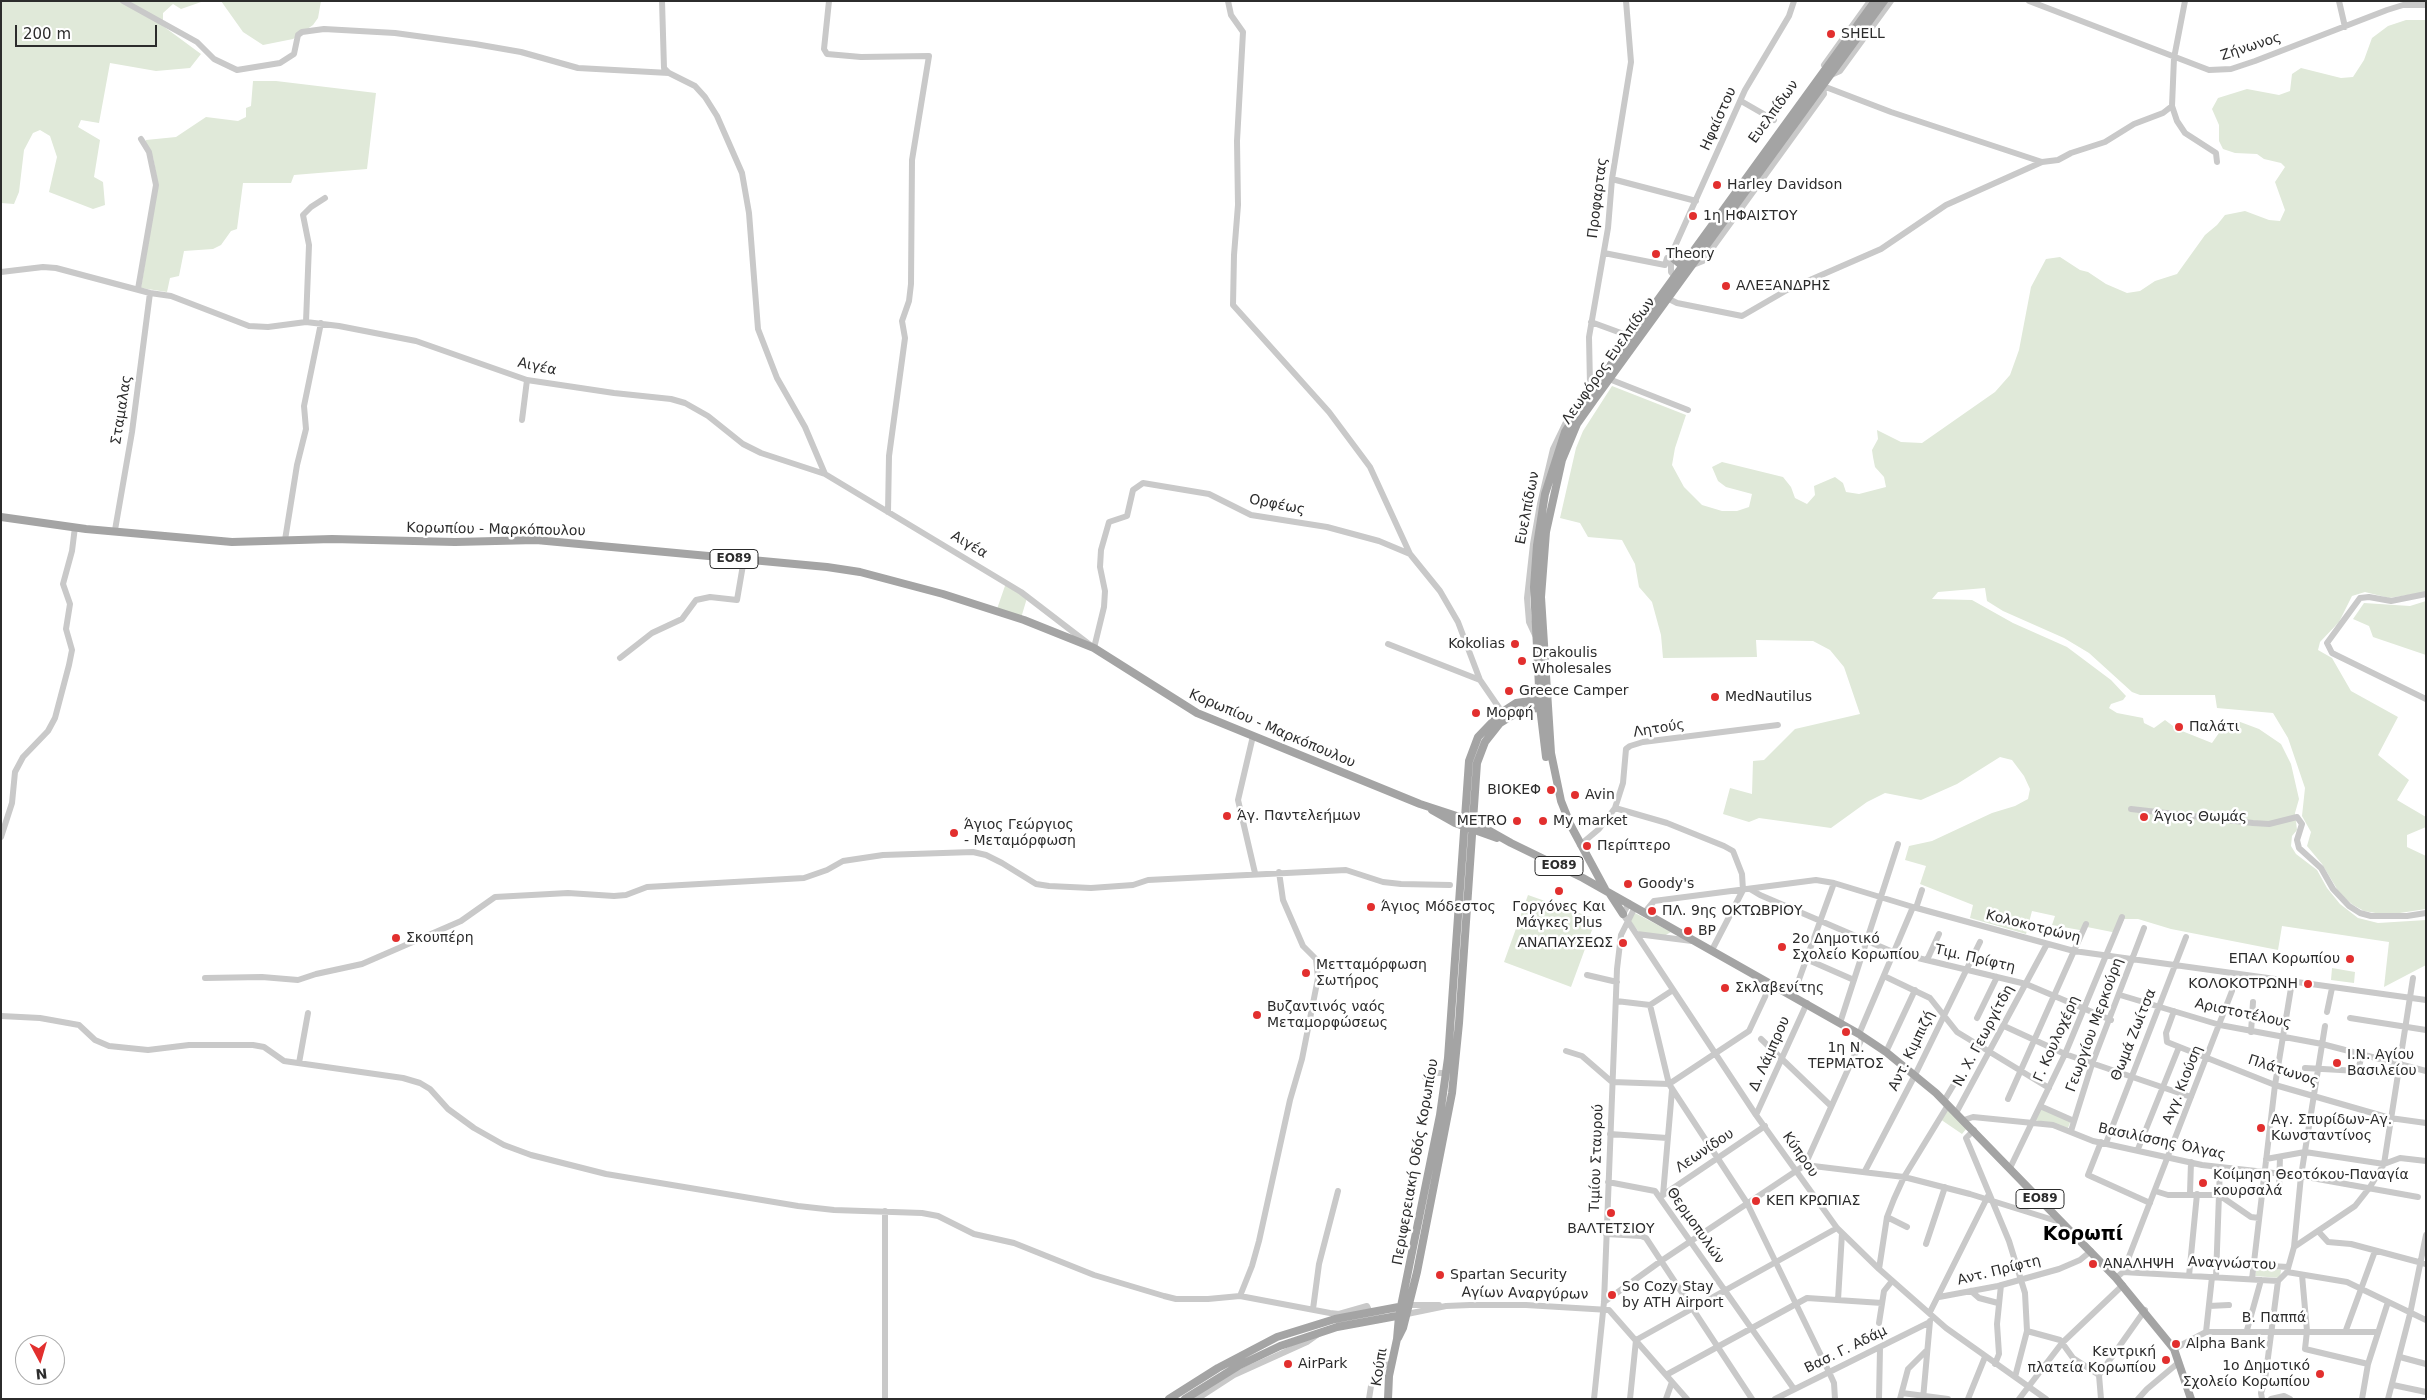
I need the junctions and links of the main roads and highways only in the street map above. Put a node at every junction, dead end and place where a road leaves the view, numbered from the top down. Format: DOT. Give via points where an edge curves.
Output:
graph roads {
  1 [pos="1875,1"];
  2 [pos="1884,1"];
  3 [pos="1860,29"];
  4 [pos="1673,255"];
  5 [pos="1690,264"];
  6 [pos="1678,279"];
  7 [pos="1,517"];
  8 [pos="1539,687"];
  9 [pos="1525,701"];
  10 [pos="1544,703"];
  11 [pos="1519,710"];
  12 [pos="1542,728"];
  13 [pos="1561,801"];
  14 [pos="1468,824"];
  15 [pos="1607,892"];
  16 [pos="1625,917"];
  17 [pos="1403,1290"];
  18 [pos="1409,1305"];
  19 [pos="1400,1306"];
  20 [pos="1390,1308"];
  21 [pos="1403,1315"];
  22 [pos="1169,1399"];
  23 [pos="1185,1399"];
  24 [pos="1388,1399"];
  25 [pos="2191,1399"];
  1 -- 3 [label="main road, Λεωφόρος Ευελπίδων"];
  2 -- 3 [label="main road, Λεωφόρος Ευελπίδων"];
  3 -- 5 [label="main road, Λεωφόρος Ευελπίδων" via="1831,75"];
  3 -- 5 [label="main road, Λεωφόρος Ευελπίδων" via="1809,90 1703,240"];
  4 -- 5 [label="main road" via="1680,264"];
  5 -- 6 [label="main road, Λεωφόρος Ευελπίδων"];
  6 -- 8 [label="main road, Λεωφόρος Ευελπίδων" via="1586,394 1569,421 1560,444 1542,504 1537,545 1534,596"];
  6 -- 10 [label="main road, Λεωφόρος Ευελπίδων" via="1669,299 1571,436 1552,496 1544,545 1541,597"];
  7 -- 14 [label="main road, Κορωπίου - Μαρκόπουλου / ΕΟ89" via="232,542 332,539 572,542 827,567 893,580 989,608 1094,648 1178,702"];
  8 -- 9 [label="main road"];
  8 -- 10 [label="main road, Λεωφόρος Ευελπίδων"];
  9 -- 10 [label="main road, Περιφερειακή Οδός Κορωπίου"];
  9 -- 14 [label="main road, Περιφερειακή Οδός Κορωπίου" via="1502,712 1483,730 1471,753"];
  10 -- 11 [label="main road"];
  10 -- 12 [label="main road, Λεωφόρος Ευελπίδων"];
  10 -- 13 [label="main road, Λεωφόρος Ευελπίδων"];
  11 -- 12 [label="main road" via="1535,716"];
  11 -- 14 [label="main road, Περιφερειακή Οδός Κορωπίου" via="1494,729 1482,748"];
  12 -- 13 [label="main road, Λεωφόρος Ευελπίδων" via="1552,783"];
  13 -- 15 [label="main road, Λεωφόρος Ευελπίδων" via="1580,845"];
  14 -- 15 [label="main road, Κορωπίου - Μαρκόπουλου / ΕΟ89"];
  14 -- 17 [label="main road, Περιφερειακή Οδός Κορωπίου" via="1446,1073 1439,1122"];
  14 -- 18 [label="main road, Περιφερειακή Οδός Κορωπίου" via="1454,1076"];
  15 -- 16 [label="main road, Λεωφόρος Ευελπίδων"];
  15 -- 25 [label="main road, ΕΟ89" via="1861,1035 1915,1075 1974,1130 2145,1310 2174,1349"];
  17 -- 19 [label="main road, Περιφερειακή Οδός Κορωπίου"];
  17 -- 20 [label="main road"];
  18 -- 19 [label="main road, Αγίων Αναργύρων"];
  18 -- 21 [label="main road, Περιφερειακή Οδός Κορωπίου"];
  19 -- 20 [label="main road, Αγίων Αναργύρων"];
  19 -- 21 [label="main road, Περιφερειακή Οδός Κορωπίου"];
  20 -- 22 [label="main road, Αγίων Αναργύρων" via="1320,1323 1276,1337 1225,1363"];
  21 -- 23 [label="main road" via="1322,1331 1266,1352"];
  21 -- 24 [label="main road, Κούπι" via="1403,1328 1391,1364"];
}
